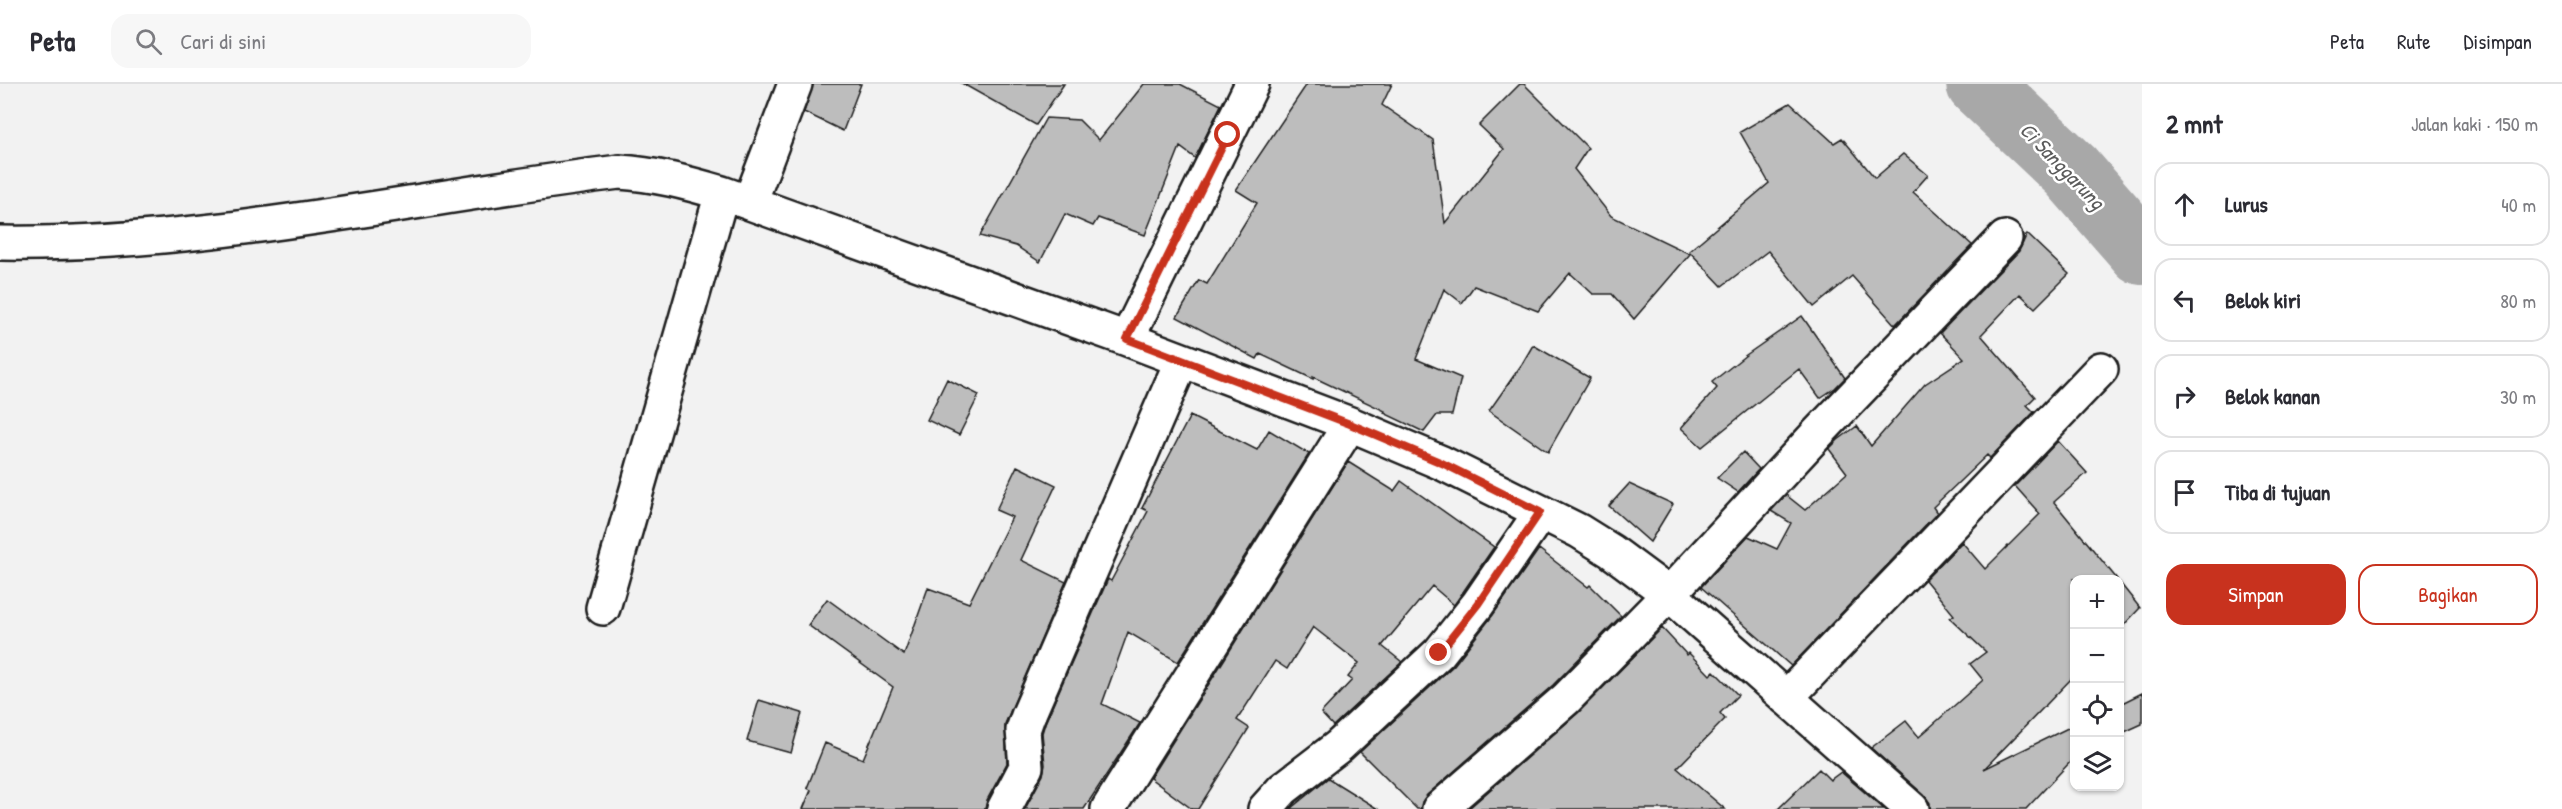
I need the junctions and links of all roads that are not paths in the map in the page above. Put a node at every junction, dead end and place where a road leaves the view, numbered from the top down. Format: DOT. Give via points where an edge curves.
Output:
graph roads {
  1 [pos="795,84"];
  2 [pos="1252,84"];
  3 [pos="736,198"];
  4 [pos="2005,238"];
  5 [pos="0,243"];
  6 [pos="1127,339"];
  7 [pos="1182,360"];
  8 [pos="2101,369"];
  9 [pos="1350,424"];
  10 [pos="1540,512"];
  11 [pos="1670,594"];
  12 [pos="603,608"];
  13 [pos="1786,698"];
  14 [pos="1004,809"];
  15 [pos="1108,809"];
  16 [pos="1265,809"];
  17 [pos="1439,809"];
  18 [pos="1912,809"];
  1 -- 3 [label="street"];
  2 -- 6 [label="street"];
  3 -- 5 [label="street" via="675,180 619,172 255,227 72,243"];
  3 -- 6 [label="street"];
  3 -- 12 [label="street"];
  4 -- 11 [label="street"];
  6 -- 7 [label="street"];
  7 -- 9 [label="street"];
  7 -- 14 [label="street" via="1028,716 1023,730 1026,767"];
  8 -- 13 [label="street"];
  9 -- 10 [label="street" via="1442,463"];
  9 -- 15 [label="street"];
  10 -- 11 [label="street" via="1611,551"];
  10 -- 16 [label="street" via="1478,604 1439,653"];
  11 -- 13 [label="street"];
  11 -- 17 [label="street" via="1566,699"];
  13 -- 18 [label="street"];
}
